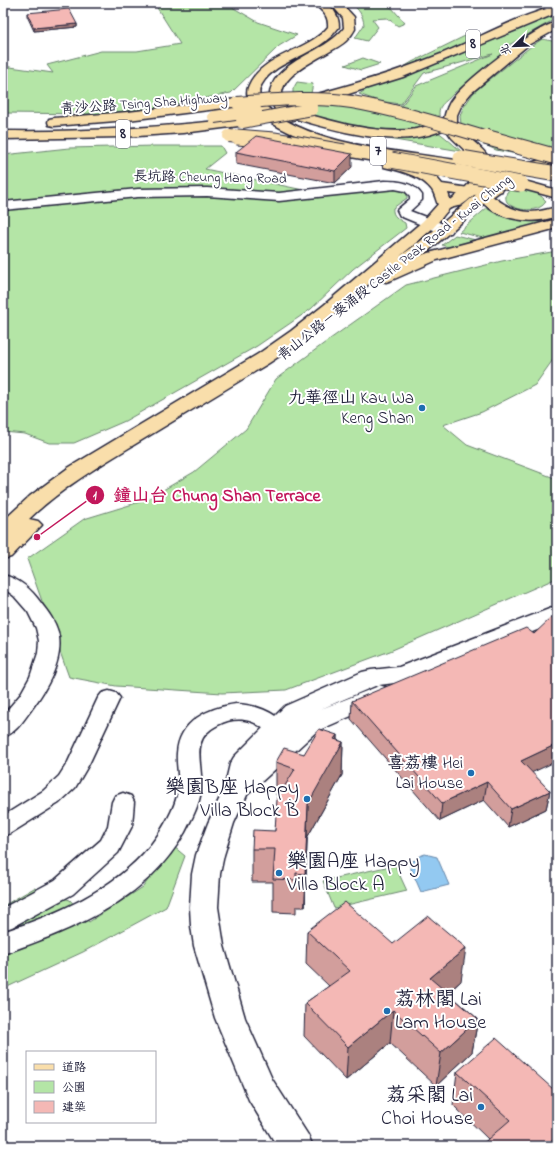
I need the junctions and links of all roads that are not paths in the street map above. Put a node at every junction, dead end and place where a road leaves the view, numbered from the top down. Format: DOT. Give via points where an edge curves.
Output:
graph roads {
  1 [pos="319,3"];
  2 [pos="335,3"];
  3 [pos="535,3"];
  4 [pos="556,11"];
  5 [pos="557,25"];
  6 [pos="282,110"];
  7 [pos="267,116"];
  8 [pos="450,120"];
  9 [pos="39,122"];
  10 [pos="3,126"];
  11 [pos="3,136"];
  12 [pos="460,153"];
  13 [pos="554,161"];
  14 [pos="556,182"];
  15 [pos="440,188"];
  16 [pos="497,188"];
  17 [pos="469,192"];
  18 [pos="485,197"];
  19 [pos="445,205"];
  20 [pos="3,206"];
  21 [pos="557,211"];
  22 [pos="557,223"];
  23 [pos="428,224"];
  24 [pos="446,230"];
  25 [pos="386,277"];
  26 [pos="3,532"];
  27 [pos="3,552"];
  28 [pos="3,581"];
  29 [pos="557,613"];
  30 [pos="402,675"];
  31 [pos="109,698"];
  32 [pos="3,729"];
  33 [pos="282,735"];
  34 [pos="123,802"];
  35 [pos="3,827"];
  36 [pos="3,920"];
  37 [pos="3,943"];
  38 [pos="296,1146"];
  1 -- 7 [label="main road, 7" via="333,17 331,31 315,44 266,72 254,86 255,101"];
  2 -- 6 [label="main road" via="348,14 352,21 351,27 339,42 302,62 282,77 276,95"];
  3 -- 4 [label="street"];
  4 -- 10 [label="main road, 青沙公路 Tsing Sha Highway / 8, bridge" via="525,21 411,70 349,90 296,103 232,114 157,122"];
  4 -- 11 [label="main road, 青沙公路 Tsing Sha Highway / 8, bridge" via="525,31 404,83 306,110 236,123 152,132 82,136"];
  5 -- 8 [label="main road" via="524,43 467,90 456,102"];
  6 -- 8 [label="main road, bridge" via="357,131 408,133 436,129"];
  6 -- 12 [label="main road, 7" via="311,127 354,139 413,150"];
  7 -- 12 [label="main road, 7" via="294,131 323,140"];
  7 -- 15 [label="main road" via="263,121 266,125 293,139 315,147 402,168 424,176"];
  8 -- 12 [label="main road, 青山公路－葵涌段 Castle Peak Road – Kwai Chung"];
  9 -- 13 [label="main road, bridge" via="111,118 268,99 322,99 385,109"];
  11 -- 14 [label="main road, bridge" via="83,139 215,136 256,138 530,186"];
  12 -- 13 [label="main road" via="491,154 504,160 518,162"];
  12 -- 14 [label="main road, 7"];
  12 -- 17 [label="main road, 青山公路－葵涌段 Castle Peak Road – Kwai Chung" via="481,157 485,167 481,179"];
  13 -- 16 [label="main road, 青山公路－葵涌段 Castle Peak Road – Kwai Chung" via="520,171"];
  15 -- 17 [label="main road"];
  15 -- 19 [label="main road"];
  16 -- 17 [label="main road"];
  16 -- 18 [label="main road, 青山公路－葵涌段 Castle Peak Road – Kwai Chung"];
  17 -- 19 [label="main road, 青山公路－葵涌段 Castle Peak Road – Kwai Chung" via="457,202"];
  18 -- 21 [label="main road" via="497,207 514,214 539,216"];
  18 -- 24 [label="main road, 青山公路－葵涌段 Castle Peak Road – Kwai Chung"];
  19 -- 23 [label="main road, 青山公路－葵涌段 Castle Peak Road – Kwai Chung"];
  20 -- 23 [label="street, 長坑路 Cheung Hang Road" via="138,193 206,192 279,197 394,185 409,188 416,195 416,200 403,210 405,213"];
  22 -- 25 [label="main road" via="431,257"];
  23 -- 24 [label="street, 長坑路 Cheung Hang Road"];
  23 -- 26 [label="main road, 青山公路－葵涌段 Castle Peak Road – Kwai Chung" via="297,335 264,358 75,472 37,500"];
  24 -- 25 [label="main road, 青山公路－葵涌段 Castle Peak Road – Kwai Chung" via="392,269"];
  25 -- 27 [label="main road, 青山公路－葵涌段 Castle Peak Road – Kwai Chung" via="295,349 77,485 53,504"];
  28 -- 32 [label="street" via="26,596 44,621 49,641 46,665 33,691"];
  29 -- 30 [label="main road"];
  30 -- 33 [label="main road" via="391,689"];
  30 -- 33 [label="main road" via="371,678 294,712"];
  31 -- 35 [label="street" via="67,782 51,797"];
  33 -- 37 [label="street" via="263,717 241,712 205,721 194,731 189,746 188,796 176,829 157,856 137,877 112,895 71,917"];
  33 -- 38 [label="main road" via="237,789 215,839 207,867 204,907 209,946 230,1018 260,1089"];
  34 -- 36 [label="street" via="120,826 110,846 64,887"];
}
